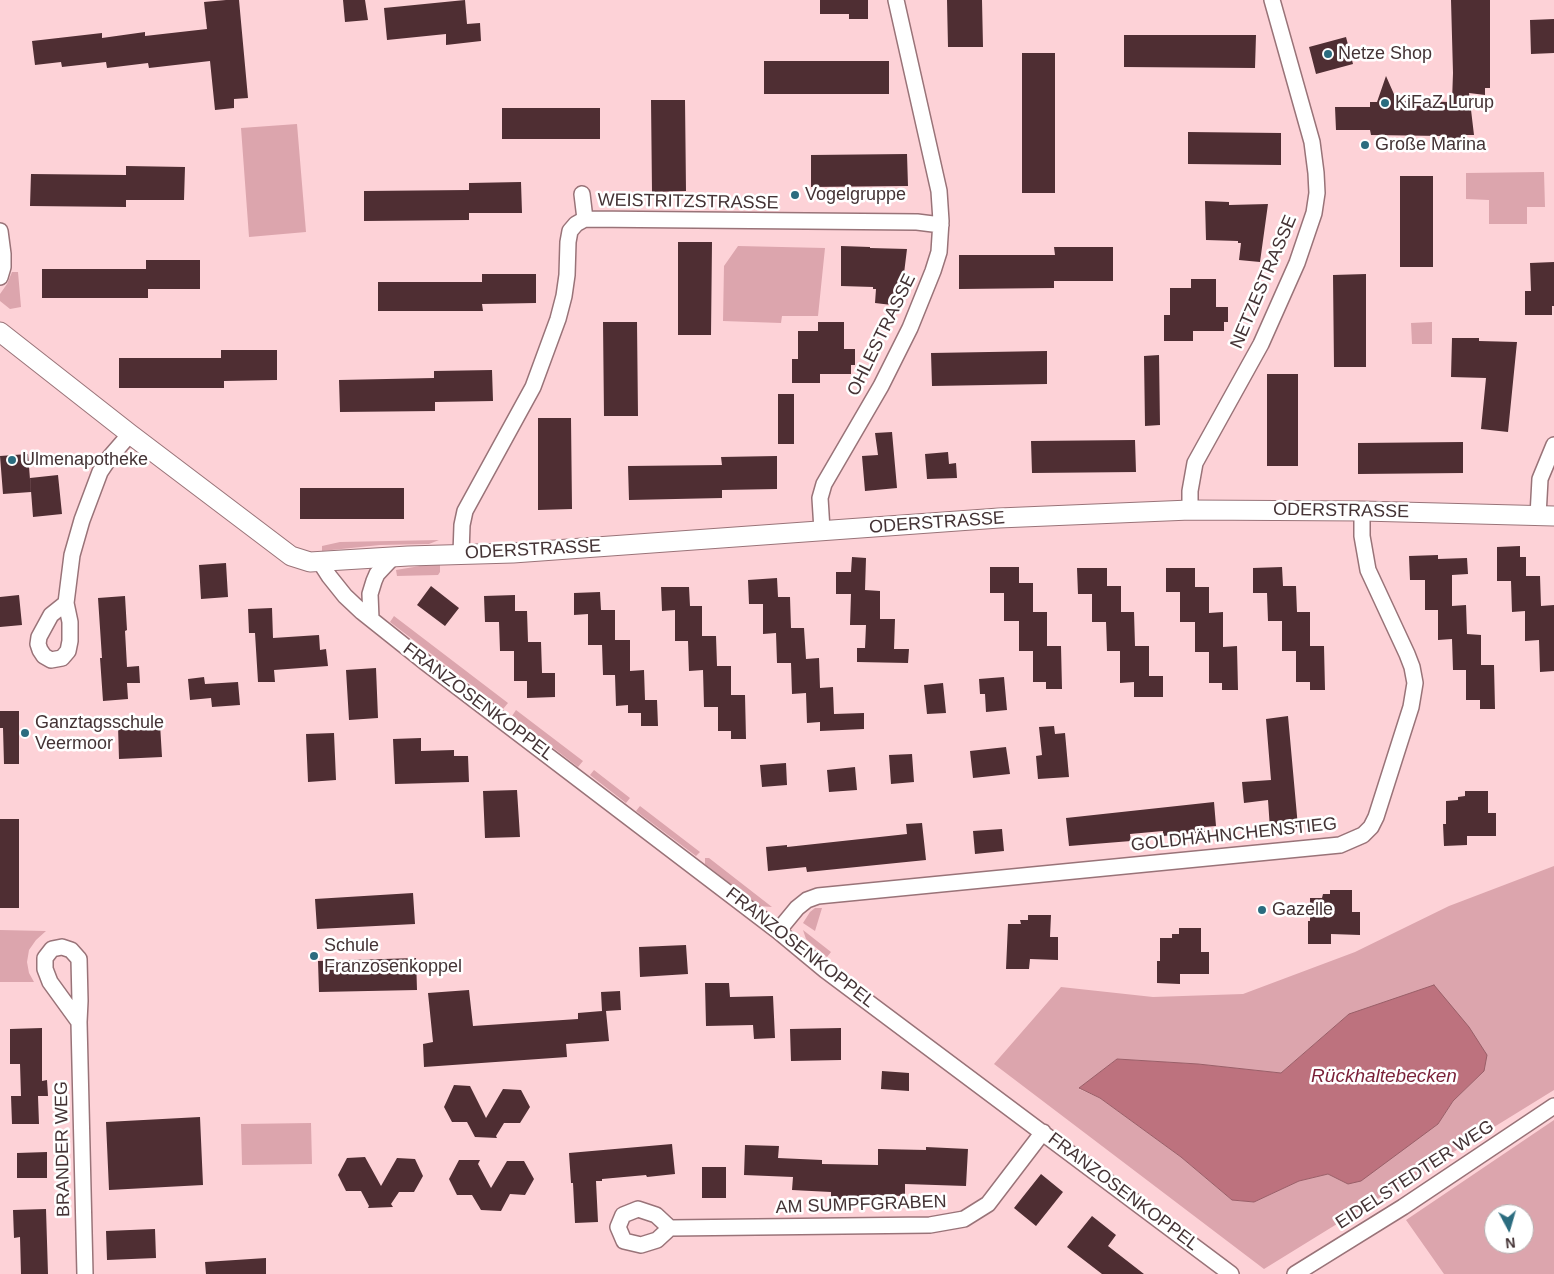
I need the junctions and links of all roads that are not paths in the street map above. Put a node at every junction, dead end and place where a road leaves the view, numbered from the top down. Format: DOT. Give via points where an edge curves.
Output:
graph roads {
  1 [pos="896,0"];
  2 [pos="1272,0"];
  3 [pos="582,194"];
  4 [pos="585,220"];
  5 [pos="941,225"];
  6 [pos="0,231"];
  7 [pos="0,277"];
  8 [pos="0,332"];
  9 [pos="130,434"];
  10 [pos="1554,445"];
  11 [pos="1190,510"];
  12 [pos="1362,511"];
  13 [pos="1546,516"];
  14 [pos="822,530"];
  15 [pos="460,554"];
  16 [pos="393,556"];
  17 [pos="320,562"];
  18 [pos="66,603"];
  19 [pos="371,618"];
  20 [pos="778,931"];
  21 [pos="78,1022"];
  22 [pos="1554,1106"];
  23 [pos="1043,1132"];
  24 [pos="670,1228"];
  25 [pos="85,1274"];
  26 [pos="1231,1274"];
  27 [pos="1295,1274"];
  1 -- 5 [label="street, OHLESTRASSE" via="939,191"];
  2 -- 11 [label="street, NETZESTRASSE" via="1312,142 1316,173 1314,213 1261,344 1195,463"];
  3 -- 4 [label="street, WEISTRITZSTRASSE"];
  4 -- 5 [label="street, WEISTRITZSTRASSE" via="917,222"];
  4 -- 15 [label="street, WEISTRITZSTRASSE" via="570,231 564,296 533,387 465,511"];
  5 -- 14 [label="street, OHLESTRASSE" via="939,252 910,328 881,386 824,484 820,498"];
  6 -- 7 [label="street" via="3,254"];
  8 -- 9 [label="street"];
  9 -- 17 [label="street" via="291,556"];
  9 -- 18 [label="street" via="110,457 92,490 72,555"];
  10 -- 13 [label="street" via="1540,479"];
  11 -- 12 [label="street, ODERSTRASSE"];
  11 -- 14 [label="street, ODERSTRASSE"];
  12 -- 13 [label="street, ODERSTRASSE"];
  12 -- 20 [label="street, GOLDHÄHNCHENSTIEG" via="1362,536 1368,570 1409,660 1415,683 1411,707 1376,817 1363,836 1340,845 818,896 797,908"];
  14 -- 15 [label="street, ODERSTRASSE" via="565,550"];
  15 -- 16 [label="street, ODERSTRASSE"];
  16 -- 17 [label="street, ODERSTRASSE"];
  16 -- 19 [label="street" via="374,581 370,594"];
  17 -- 19 [label="street, FRANZOSENKOPPEL" via="345,596"];
  19 -- 20 [label="street, FRANZOSENKOPPEL" via="426,664"];
  20 -- 23 [label="street, FRANZOSENKOPPEL" via="825,970"];
  21 -- 25 [label="street, BRANDER WEG"];
  22 -- 27 [label="street, EIDELSTEDTER WEG" via="1404,1207"];
  23 -- 24 [label="street, AM SUMPFGRABEN" via="988,1204 964,1219 930,1225"];
  23 -- 26 [label="street, FRANZOSENKOPPEL"];
}
